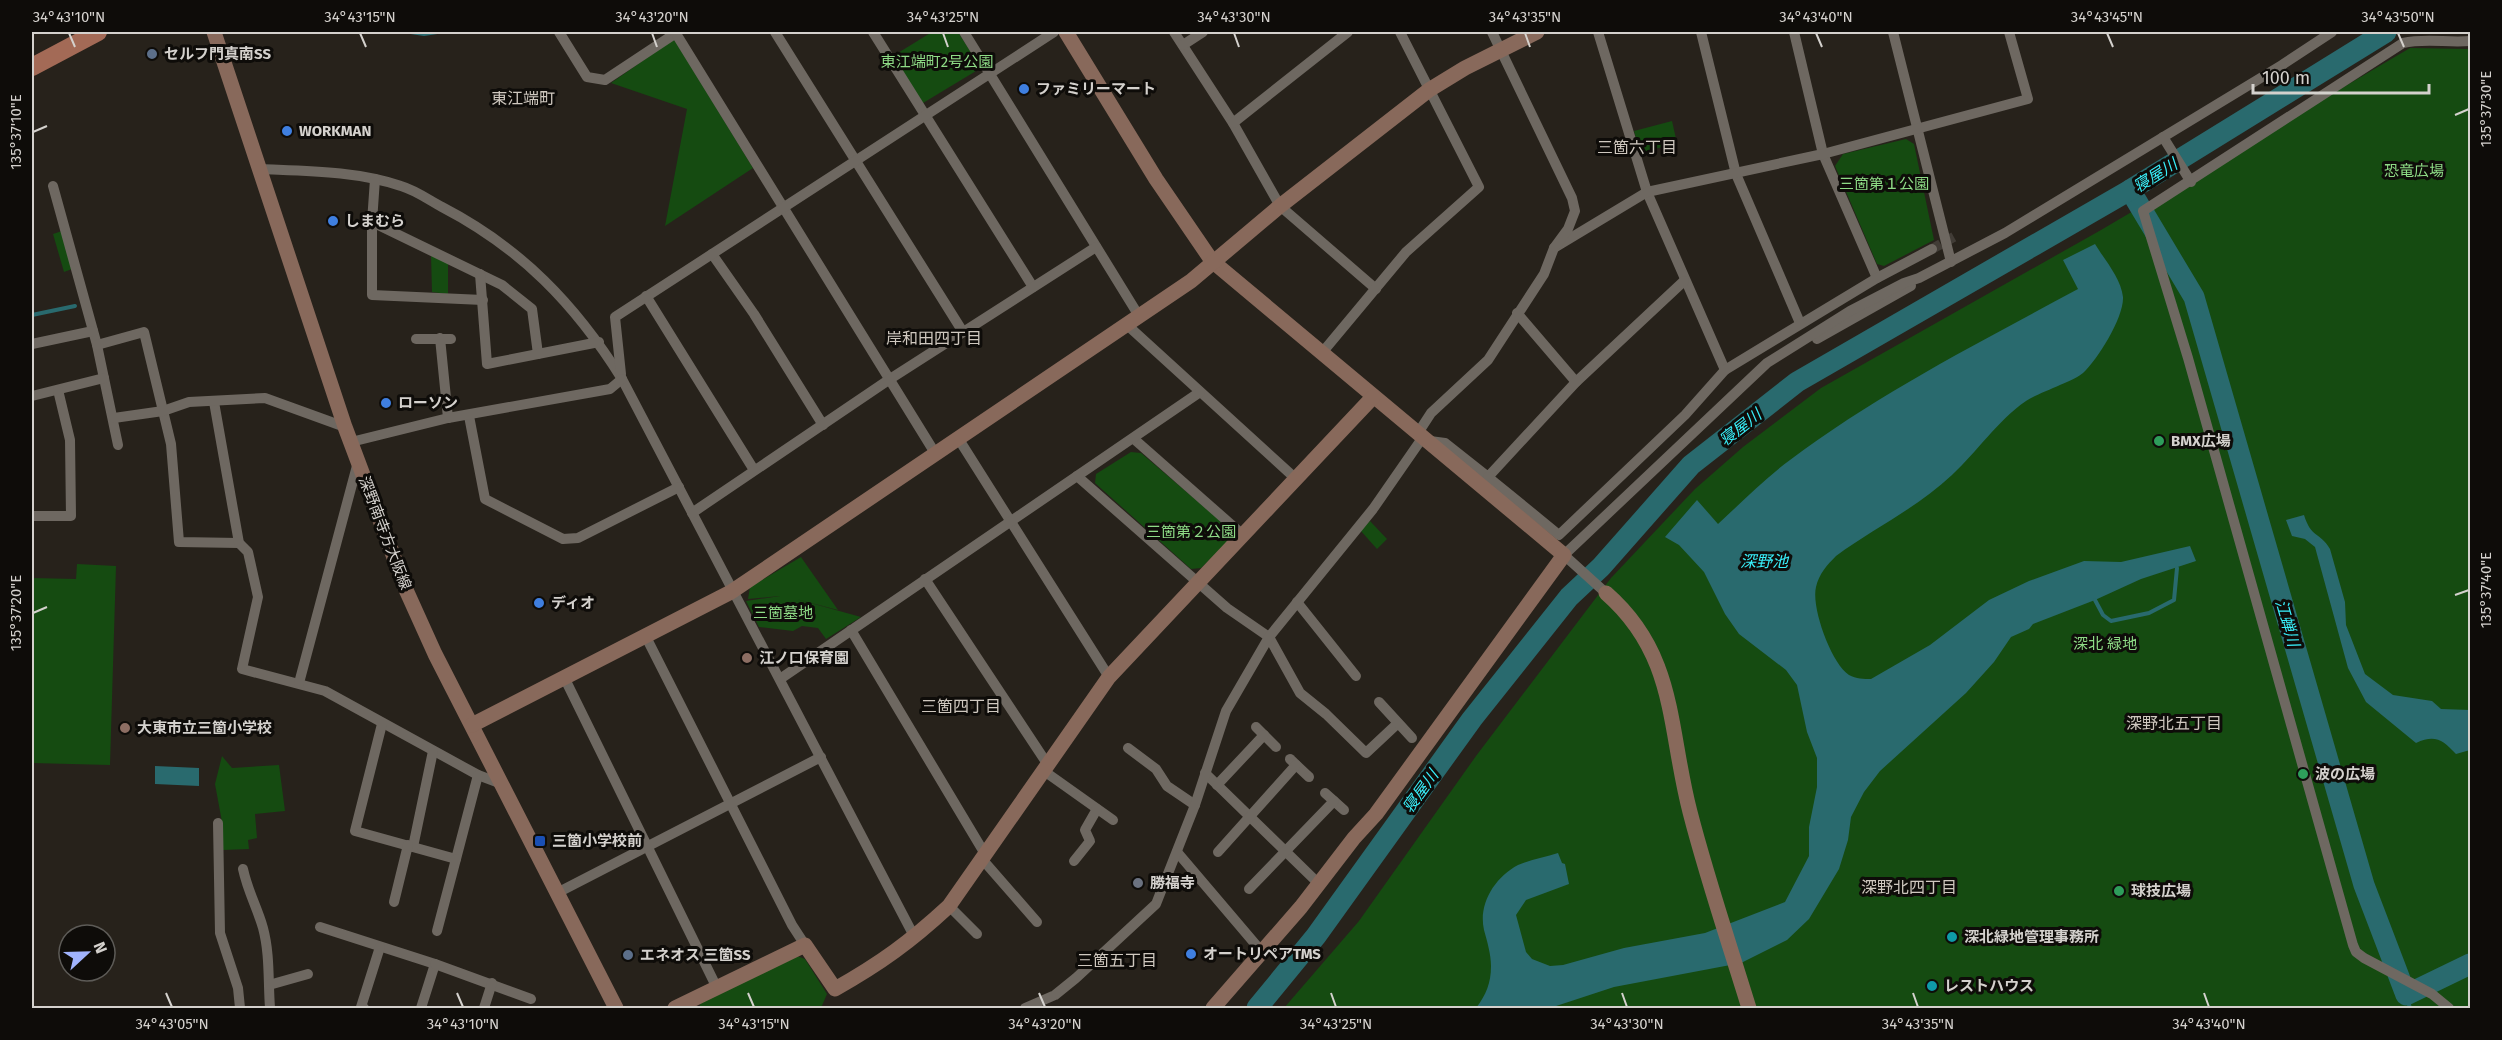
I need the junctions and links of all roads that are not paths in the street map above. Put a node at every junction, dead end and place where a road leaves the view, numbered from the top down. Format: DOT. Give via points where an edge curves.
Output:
graph roads {
  1 [pos="98,32"];
  2 [pos="214,32"];
  3 [pos="559,32"];
  4 [pos="675,32"];
  5 [pos="775,32"];
  6 [pos="873,32"];
  7 [pos="964,32"];
  8 [pos="1054,32"];
  9 [pos="1066,32"];
  10 [pos="1174,32"];
  11 [pos="1203,32"];
  12 [pos="1348,32"];
  13 [pos="1400,32"];
  14 [pos="1492,32"];
  15 [pos="1537,32"];
  16 [pos="1598,32"];
  17 [pos="1701,32"];
  18 [pos="1794,32"];
  19 [pos="1893,32"];
  20 [pos="2009,32"];
  21 [pos="2332,32"];
  22 [pos="2460,32"];
  23 [pos="2470,41"];
  24 [pos="2452,43"];
  25 [pos="1183,45"];
  26 [pos="1500,50"];
  27 [pos="32,67"];
  28 [pos="990,75"];
  29 [pos="1429,90"];
  30 [pos="925,117"];
  31 [pos="1233,123"];
  32 [pos="1917,128"];
  33 [pos="2163,137"];
  34 [pos="1823,154"];
  35 [pos="855,162"];
  36 [pos="261,169"];
  37 [pos="1736,174"];
  38 [pos="375,179"];
  39 [pos="2191,182"];
  40 [pos="53,186"];
  41 [pos="1647,192"];
  42 [pos="1280,206"];
  43 [pos="784,207"];
  44 [pos="372,222"];
  45 [pos="1096,247"];
  46 [pos="1554,248"];
  47 [pos="1932,249"];
  48 [pos="712,254"];
  49 [pos="1212,261"];
  50 [pos="1951,262"];
  51 [pos="480,274"];
  52 [pos="1877,278"];
  53 [pos="1684,281"];
  54 [pos="1033,287"];
  55 [pos="1376,288"];
  56 [pos="646,296"];
  57 [pos="483,300"];
  58 [pos="1517,313"];
  59 [pos="1132,320"];
  60 [pos="1800,323"];
  61 [pos="93,331"];
  62 [pos="963,332"];
  63 [pos="440,338"];
  64 [pos="416,339"];
  65 [pos="451,339"];
  66 [pos="599,342"];
  67 [pos="32,344"];
  68 [pos="97,345"];
  69 [pos="538,354"];
  70 [pos="1321,354"];
  71 [pos="1725,370"];
  72 [pos="104,378"];
  73 [pos="622,379"];
  74 [pos="890,379"];
  75 [pos="1576,382"];
  76 [pos="58,390"];
  77 [pos="1200,392"];
  78 [pos="32,396"];
  79 [pos="1373,398"];
  80 [pos="214,402"];
  81 [pos="163,411"];
  82 [pos="469,416"];
  83 [pos="114,418"];
  84 [pos="448,418"];
  85 [pos="823,424"];
  86 [pos="345,427"];
  87 [pos="1424,437"];
  88 [pos="958,438"];
  89 [pos="1134,439"];
  90 [pos="351,442"];
  91 [pos="118,445"];
  92 [pos="935,453"];
  93 [pos="358,461"];
  94 [pos="754,470"];
  95 [pos="1077,476"];
  96 [pos="1488,477"];
  97 [pos="1295,478"];
  98 [pos="679,487"];
  99 [pos="692,513"];
  100 [pos="32,516"];
  101 [pos="1009,523"];
  102 [pos="1243,535"];
  103 [pos="239,543"];
  104 [pos="1568,559"];
  105 [pos="925,579"];
  106 [pos="1198,583"];
  107 [pos="731,592"];
  108 [pos="1606,592"];
  109 [pos="1297,602"];
  110 [pos="851,630"];
  111 [pos="645,635"];
  112 [pos="1269,637"];
  113 [pos="1356,676"];
  114 [pos="564,677"];
  115 [pos="1109,677"];
  116 [pos="780,679"];
  117 [pos="299,683"];
  118 [pos="1379,702"];
  119 [pos="382,724"];
  120 [pos="1397,724"];
  121 [pos="472,725"];
  122 [pos="1412,738"];
  123 [pos="1276,747"];
  124 [pos="1128,748"];
  125 [pos="433,751"];
  126 [pos="821,757"];
  127 [pos="1046,768"];
  128 [pos="1205,773"];
  129 [pos="478,776"];
  130 [pos="1309,777"];
  131 [pos="502,784"];
  132 [pos="1217,784"];
  133 [pos="1326,793"];
  134 [pos="1334,801"];
  135 [pos="730,803"];
  136 [pos="1195,805"];
  137 [pos="1097,809"];
  138 [pos="1344,810"];
  139 [pos="1249,816"];
  140 [pos="1113,820"];
  141 [pos="218,823"];
  142 [pos="648,845"];
  143 [pos="410,846"];
  144 [pos="1177,852"];
  145 [pos="1218,852"];
  146 [pos="1286,852"];
  147 [pos="983,856"];
  148 [pos="456,859"];
  149 [pos="1074,861"];
  150 [pos="243,869"];
  151 [pos="1319,884"];
  152 [pos="1249,889"];
  153 [pos="556,893"];
  154 [pos="394,902"];
  155 [pos="949,906"];
  156 [pos="1036,922"];
  157 [pos="320,927"];
  158 [pos="437,931"];
  159 [pos="977,934"];
  160 [pos="915,938"];
  161 [pos="805,945"];
  162 [pos="380,947"];
  163 [pos="1262,952"];
  164 [pos="435,964"];
  165 [pos="308,974"];
  166 [pos="492,983"];
  167 [pos="268,985"];
  168 [pos="717,988"];
  169 [pos="531,999"];
  170 [pos="240,1008"];
  171 [pos="270,1008"];
  172 [pos="364,1008"];
  173 [pos="421,1008"];
  174 [pos="484,1008"];
  175 [pos="616,1008"];
  176 [pos="675,1008"];
  177 [pos="1025,1008"];
  178 [pos="1213,1008"];
  179 [pos="1749,1008"];
  180 [pos="2450,1008"];
  1 -- 27 [label="main road"];
  2 -- 36 [label="street, 深野南寺方大阪線"];
  3 -- 4 [label="street" via="587,76 605,80"];
  4 -- 43 [label="street"];
  5 -- 35 [label="street"];
  6 -- 30 [label="street"];
  7 -- 28 [label="street"];
  8 -- 28 [label="street"];
  9 -- 49 [label="street" via="1156,179"];
  10 -- 25 [label="street"];
  11 -- 25 [label="street"];
  12 -- 31 [label="street"];
  13 -- 29 [label="street"];
  14 -- 26 [label="street"];
  15 -- 26 [label="street"];
  16 -- 41 [label="street"];
  17 -- 37 [label="street"];
  18 -- 34 [label="street"];
  19 -- 32 [label="street"];
  20 -- 32 [label="street" via="2028,99"];
  21 -- 33 [label="street"];
  22 -- 24 [label="street"];
  23 -- 24 [label="street"];
  24 -- 39 [label="street" via="2403,43"];
  25 -- 31 [label="street"];
  26 -- 29 [label="street"];
  26 -- 46 [label="street" via="1572,198 1572,220"];
  28 -- 30 [label="street"];
  28 -- 45 [label="street"];
  29 -- 42 [label="street"];
  29 -- 55 [label="street" via="1479,187 1419,239"];
  30 -- 35 [label="street"];
  30 -- 54 [label="street"];
  31 -- 42 [label="street"];
  32 -- 34 [label="street"];
  32 -- 50 [label="street"];
  33 -- 39 [label="street"];
  33 -- 50 [label="street"];
  34 -- 37 [label="street"];
  34 -- 52 [label="street"];
  35 -- 43 [label="street"];
  35 -- 62 [label="street"];
  36 -- 38 [label="street"];
  36 -- 86 [label="street, 深野南寺方大阪線"];
  37 -- 41 [label="street"];
  37 -- 60 [label="street"];
  38 -- 44 [label="street"];
  38 -- 66 [label="street" via="404,186 481,228 560,294"];
  39 -- 180 [label="street" via="2143,211 2353,945 2364,958 2432,994"];
  40 -- 61 [label="street"];
  41 -- 46 [label="street"];
  41 -- 53 [label="street"];
  42 -- 49 [label="street"];
  42 -- 55 [label="street"];
  43 -- 48 [label="street"];
  43 -- 74 [label="street"];
  44 -- 51 [label="street"];
  44 -- 57 [label="street" via="372,295"];
  45 -- 54 [label="street"];
  45 -- 59 [label="street"];
  46 -- 58 [label="street" via="1544,274"];
  47 -- 52 [label="street"];
  48 -- 56 [label="street"];
  48 -- 85 [label="street"];
  49 -- 59 [label="street" via="1191,281"];
  49 -- 70 [label="street"];
  50 -- 104 [label="street" via="1886,292 1767,363 1676,446"];
  51 -- 57 [label="street"];
  51 -- 69 [label="street" via="502,285 531,309"];
  52 -- 60 [label="street"];
  53 -- 71 [label="street"];
  53 -- 75 [label="street"];
  54 -- 62 [label="street"];
  55 -- 70 [label="street"];
  56 -- 73 [label="street" via="615,317"];
  56 -- 94 [label="street"];
  57 -- 69 [label="street" via="488,364"];
  58 -- 75 [label="street"];
  58 -- 87 [label="street" via="1488,360 1431,413"];
  59 -- 77 [label="street"];
  59 -- 88 [label="street"];
  60 -- 71 [label="street"];
  61 -- 67 [label="street"];
  61 -- 68 [label="street"];
  62 -- 74 [label="street"];
  63 -- 64 [label="street"];
  63 -- 65 [label="street"];
  63 -- 84 [label="street"];
  66 -- 69 [label="street"];
  66 -- 73 [label="street"];
  68 -- 72 [label="street"];
  68 -- 81 [label="street" via="144,332"];
  70 -- 79 [label="street"];
  71 -- 96 [label="street" via="1685,416 1559,536"];
  72 -- 76 [label="street"];
  72 -- 83 [label="street"];
  73 -- 82 [label="street" via="610,389"];
  73 -- 98 [label="street"];
  74 -- 85 [label="street"];
  74 -- 92 [label="street"];
  75 -- 96 [label="street"];
  76 -- 78 [label="street"];
  76 -- 100 [label="street" via="70,440 71,516"];
  77 -- 89 [label="street"];
  77 -- 97 [label="street"];
  79 -- 87 [label="street"];
  79 -- 97 [label="street"];
  80 -- 81 [label="street" via="189,402"];
  80 -- 86 [label="street" via="265,398"];
  80 -- 103 [label="street"];
  81 -- 83 [label="street"];
  81 -- 103 [label="street" via="171,444 179,542"];
  82 -- 84 [label="street"];
  82 -- 98 [label="street" via="484,499 563,539 578,538"];
  83 -- 91 [label="street"];
  84 -- 90 [label="street"];
  85 -- 94 [label="street"];
  86 -- 90 [label="street, 深野南寺方大阪線"];
  87 -- 96 [label="street" via="1444,443"];
  87 -- 104 [label="street"];
  87 -- 109 [label="street" via="1373,509"];
  88 -- 92 [label="street"];
  88 -- 101 [label="street"];
  89 -- 95 [label="street"];
  89 -- 102 [label="street"];
  90 -- 93 [label="street, 深野南寺方大阪線"];
  92 -- 107 [label="street"];
  93 -- 117 [label="street"];
  93 -- 121 [label="street, 深野南寺方大阪線" via="407,592"];
  94 -- 99 [label="street"];
  95 -- 101 [label="street"];
  95 -- 106 [label="street"];
  97 -- 102 [label="street"];
  98 -- 99 [label="street"];
  99 -- 107 [label="street"];
  101 -- 105 [label="street"];
  101 -- 115 [label="street"];
  102 -- 106 [label="street"];
  103 -- 117 [label="street" via="248,552 258,597 242,669"];
  104 -- 108 [label="street"];
  104 -- 151 [label="street"];
  105 -- 110 [label="street"];
  105 -- 127 [label="street"];
  106 -- 112 [label="street"];
  106 -- 115 [label="street"];
  107 -- 111 [label="street"];
  107 -- 116 [label="street"];
  108 -- 179 [label="street" via="1636,624 1661,671 1697,837"];
  109 -- 112 [label="street"];
  109 -- 113 [label="street"];
  110 -- 116 [label="street"];
  110 -- 147 [label="street"];
  111 -- 114 [label="street"];
  111 -- 135 [label="street"];
  112 -- 120 [label="street" via="1300,693 1366,753"];
  112 -- 128 [label="street" via="1226,711"];
  114 -- 121 [label="street"];
  114 -- 142 [label="street"];
  115 -- 127 [label="street"];
  116 -- 126 [label="street"];
  117 -- 119 [label="street" via="325,691"];
  118 -- 120 [label="street"];
  119 -- 125 [label="street"];
  119 -- 143 [label="street" via="355,831"];
  120 -- 122 [label="street"];
  121 -- 131 [label="street, 深野南寺方大阪線"];
  123 -- 132 [label="street" via="1260,731"];
  124 -- 136 [label="street" via="1156,769 1167,786"];
  125 -- 129 [label="street"];
  125 -- 143 [label="street"];
  126 -- 135 [label="street"];
  126 -- 160 [label="street"];
  127 -- 137 [label="street"];
  127 -- 147 [label="street"];
  128 -- 132 [label="street"];
  128 -- 136 [label="street"];
  129 -- 131 [label="street"];
  129 -- 148 [label="street"];
  130 -- 139 [label="street" via="1293,762"];
  131 -- 153 [label="street, 深野南寺方大阪線"];
  132 -- 139 [label="street"];
  133 -- 134 [label="street"];
  134 -- 138 [label="street"];
  134 -- 146 [label="street"];
  135 -- 142 [label="street"];
  135 -- 161 [label="street"];
  136 -- 144 [label="street"];
  137 -- 140 [label="street"];
  137 -- 149 [label="street" via="1085,830 1090,841"];
  139 -- 145 [label="street"];
  139 -- 146 [label="street"];
  141 -- 170 [label="street" via="220,933 238,988"];
  142 -- 153 [label="street"];
  142 -- 168 [label="street"];
  143 -- 148 [label="street"];
  143 -- 154 [label="street"];
  144 -- 163 [label="street"];
  144 -- 177 [label="street" via="1156,904 1055,995"];
  146 -- 151 [label="street"];
  146 -- 152 [label="street"];
  147 -- 155 [label="street"];
  147 -- 156 [label="street"];
  148 -- 158 [label="street"];
  150 -- 167 [label="street" via="268,949"];
  151 -- 163 [label="street"];
  153 -- 175 [label="street, 深野南寺方大阪線"];
  155 -- 159 [label="street"];
  155 -- 160 [label="street"];
  157 -- 162 [label="street"];
  160 -- 161 [label="street" via="835,989"];
  161 -- 168 [label="street"];
  162 -- 164 [label="street"];
  162 -- 172 [label="street" via="361,1007"];
  163 -- 178 [label="street"];
  164 -- 166 [label="street"];
  164 -- 173 [label="street"];
  165 -- 167 [label="street"];
  166 -- 169 [label="street"];
  166 -- 174 [label="street"];
  167 -- 171 [label="street"];
  168 -- 176 [label="street"];
}
